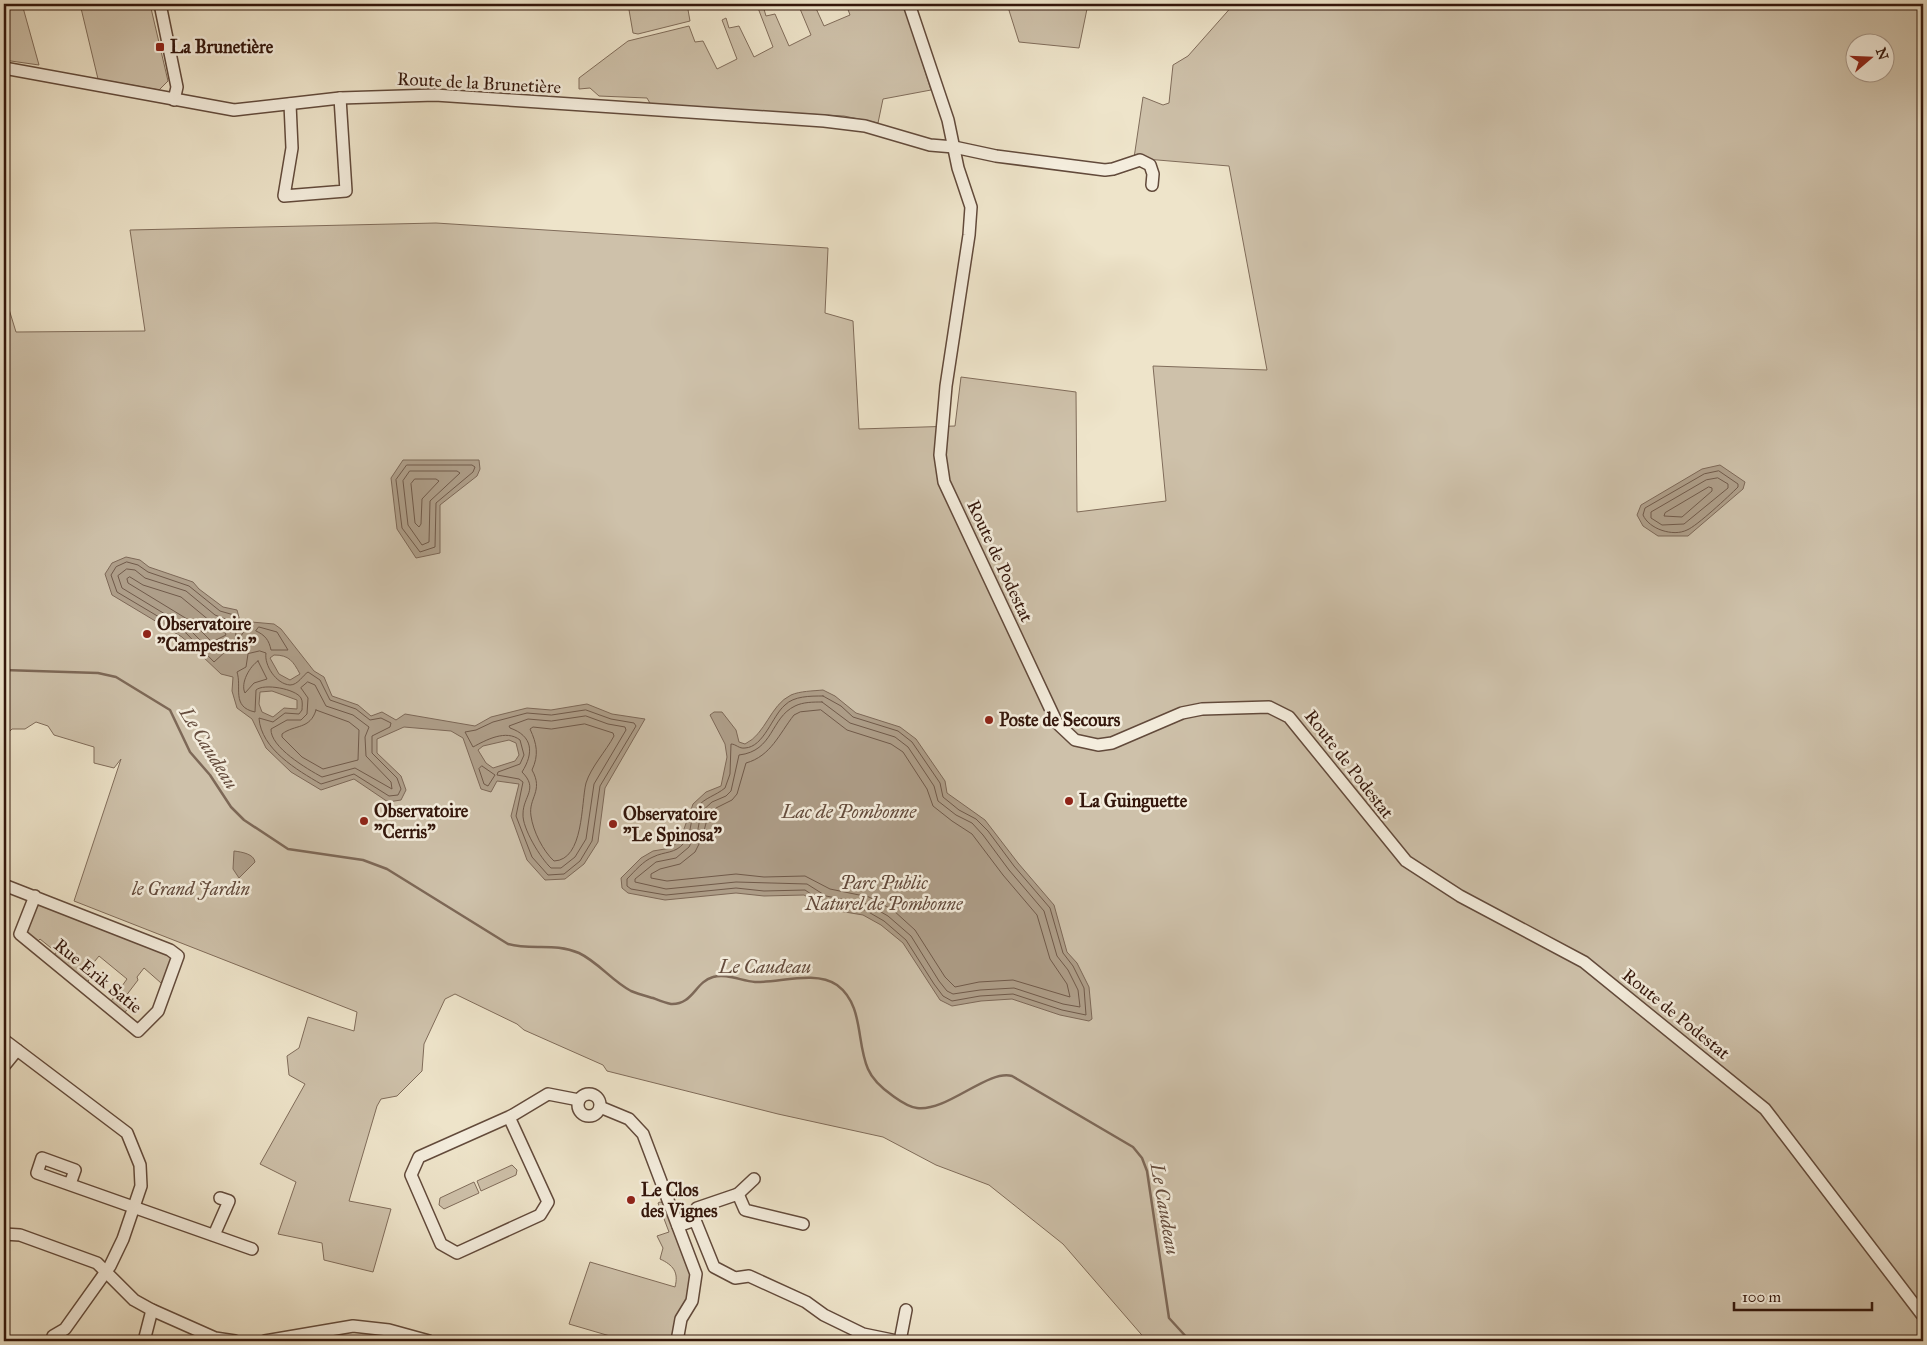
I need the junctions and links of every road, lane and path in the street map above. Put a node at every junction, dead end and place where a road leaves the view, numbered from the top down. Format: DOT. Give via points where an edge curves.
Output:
graph roads {
  1 [pos="160,4"];
  2 [pos="909,4"];
  3 [pos="4,68"];
  4 [pos="340,98"];
  5 [pos="174,100"];
  6 [pos="290,104"];
  7 [pos="954,146"];
  8 [pos="1152,185"];
  9 [pos="4,885"];
  10 [pos="35,896"];
  11 [pos="4,1040"];
  12 [pos="17,1050"];
  13 [pos="4,1066"];
  14 [pos="579,1100"];
  15 [pos="600,1107"];
  16 [pos="508,1117"];
  17 [pos="754,1179"];
  18 [pos="70,1184"];
  19 [pos="738,1194"];
  20 [pos="220,1198"];
  21 [pos="134,1206"];
  22 [pos="695,1220"];
  23 [pos="804,1224"];
  24 [pos="678,1226"];
  25 [pos="4,1234"];
  26 [pos="214,1235"];
  27 [pos="252,1249"];
  28 [pos="104,1271"];
  29 [pos="152,1310"];
  30 [pos="906,1310"];
  31 [pos="1923,1316"];
  32 [pos="53,1336"];
  33 [pos="314,1338"];
  34 [pos="144,1341"];
  35 [pos="235,1341"];
  36 [pos="265,1341"];
  37 [pos="430,1341"];
  38 [pos="677,1341"];
  39 [pos="899,1341"];
  1 -- 5 [label="street" via="176,87"];
  2 -- 7 [label="street, Route de Podestat"];
  3 -- 5 [label="street, Route de la Brunetière"];
  4 -- 6 [label="street, Route de la Brunetière"];
  4 -- 6 [label="street" via="346,191 284,196 292,148"];
  4 -- 7 [label="street, Route de la Brunetière" via="435,96 824,121 865,126 930,145"];
  5 -- 6 [label="street, Route de la Brunetière" via="234,110"];
  7 -- 8 [label="street, Route de la Brunetière" via="996,156 1105,170 1140,160 1150,165"];
  7 -- 31 [label="street, Route de Podestat" via="970,207 969,235 946,386 940,455 944,482 1057,723 1075,740 1098,745 1112,743 1182,713 1202,709 1269,707 1289,716 1406,861 1460,896 1584,962 1764,1109"];
  9 -- 10 [label="street, Rue Erik Satie"];
  10 -- 10 [label="street, Rue Erik Satie" via="20,934 138,1031 158,1010 178,956"];
  11 -- 12 [label="street"];
  12 -- 13 [label="street"];
  12 -- 21 [label="street" via="127,1133 140,1165 140,1186"];
  14 -- 15 [label="street" via="584,1095 592,1095 598,1099"];
  14 -- 15 [label="street" via="579,1111 587,1117 597,1113"];
  14 -- 16 [label="street" via="548,1094"];
  15 -- 24 [label="street" via="629,1119 643,1134"];
  16 -- 16 [label="street" via="419,1158 411,1175 441,1244 457,1253 540,1215 548,1202"];
  17 -- 19 [label="street"];
  18 -- 21 [label="street"];
  19 -- 22 [label="street" via="697,1208"];
  19 -- 23 [label="street" via="745,1210"];
  20 -- 26 [label="street" via="229,1201"];
  21 -- 26 [label="street"];
  21 -- 28 [label="street" via="123,1239 110,1266"];
  22 -- 24 [label="street"];
  22 -- 39 [label="street" via="714,1267 735,1278 749,1276 806,1302 824,1315 863,1334"];
  24 -- 38 [label="street" via="696,1280 692,1301 681,1319"];
  25 -- 28 [label="street" via="20,1235 97,1262"];
  26 -- 27 [label="street"];
  28 -- 29 [label="street" via="134,1300"];
  28 -- 32 [label="street" via="64,1330"];
  29 -- 34 [label="street"];
  29 -- 35 [label="street" via="215,1338"];
  30 -- 39 [label="street"];
  33 -- 36 [label="street"];
  33 -- 37 [label="street" via="353,1326 389,1330"];
}
